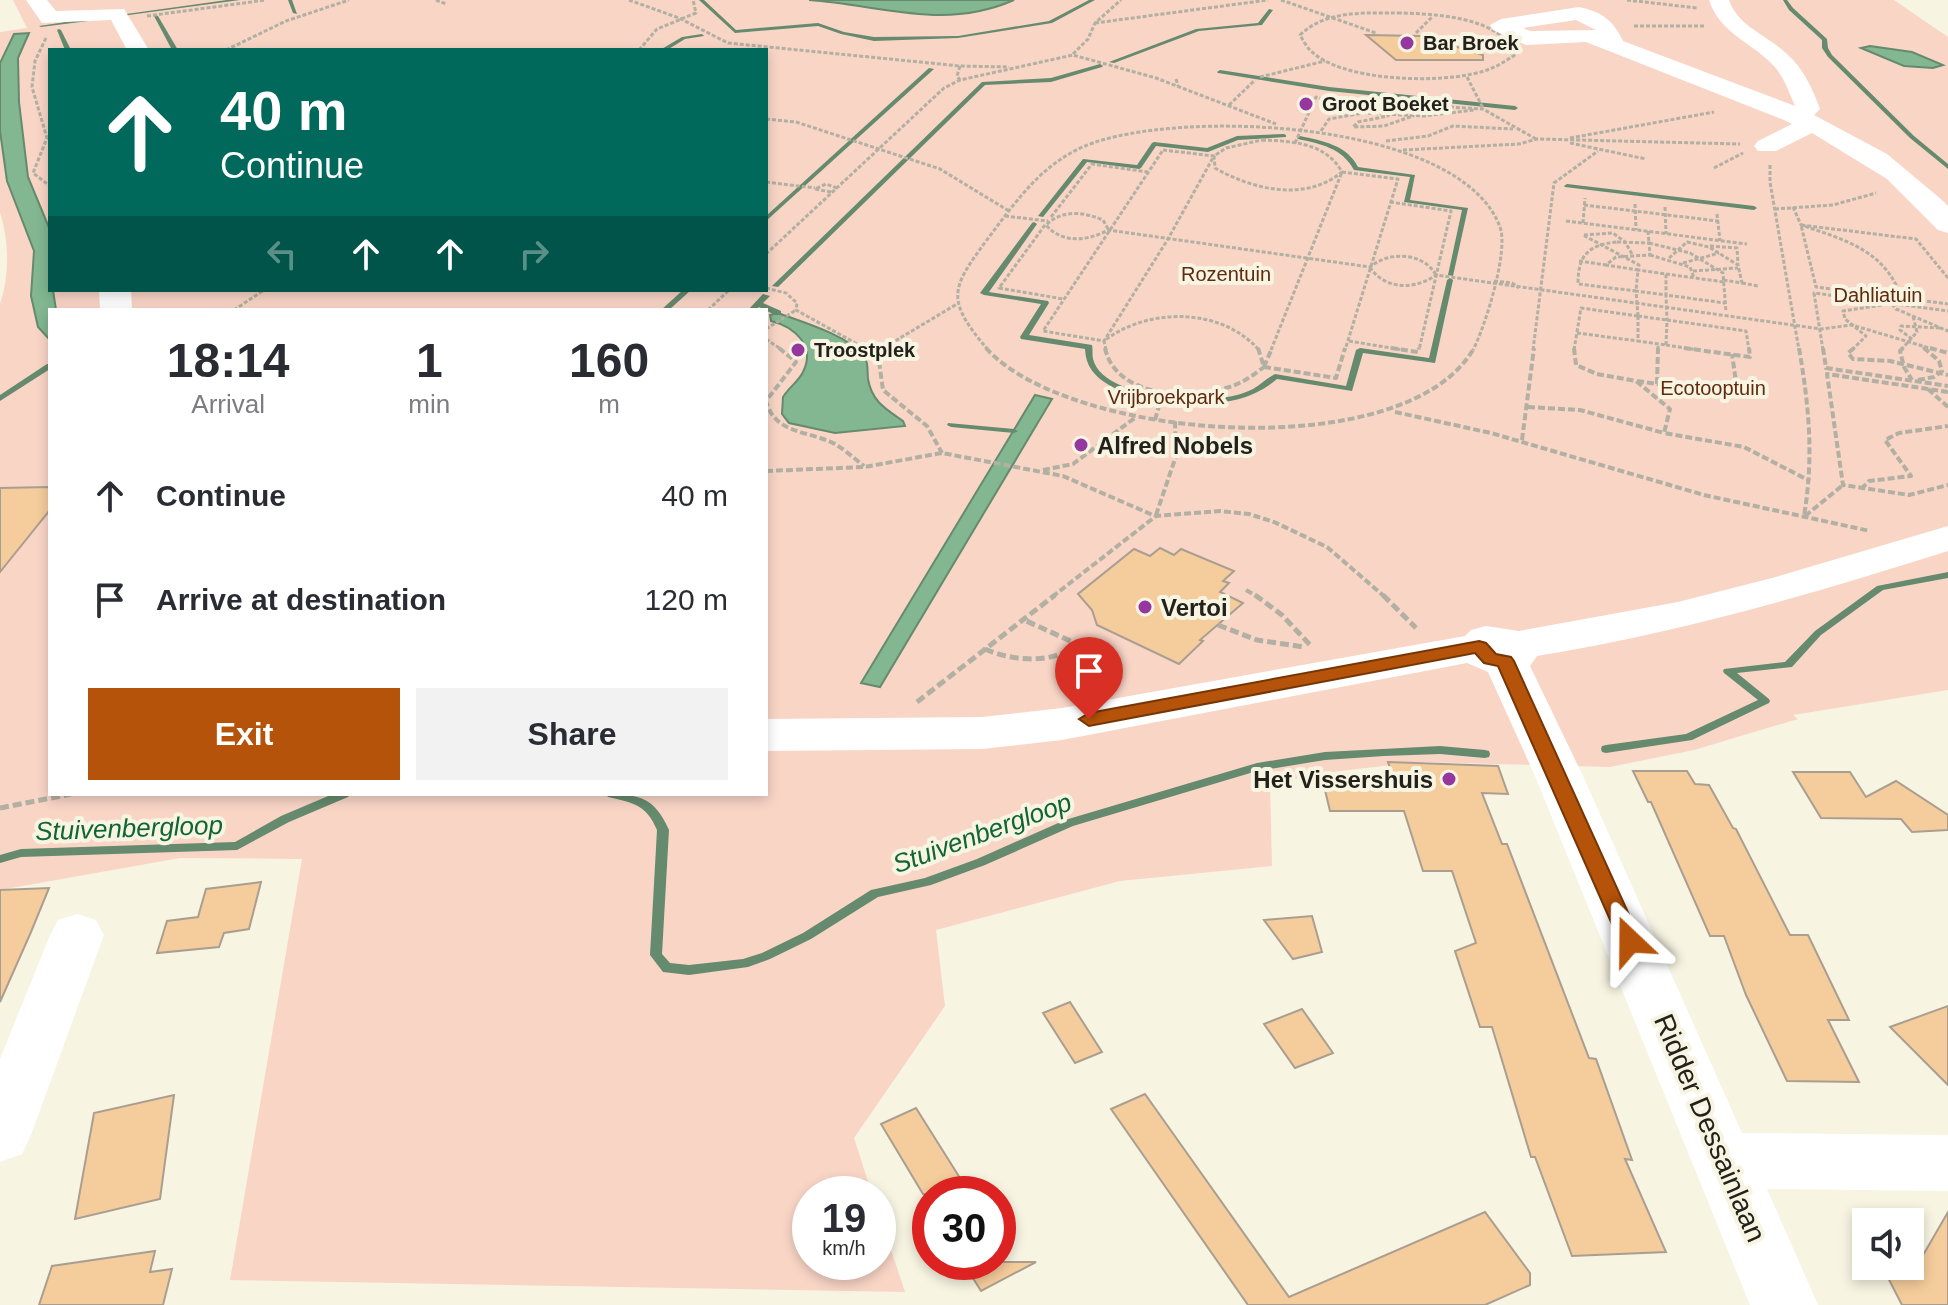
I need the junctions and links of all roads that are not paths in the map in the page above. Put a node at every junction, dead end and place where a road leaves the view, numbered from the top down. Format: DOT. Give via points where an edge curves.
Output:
graph roads {
  1 [pos="36,0"];
  2 [pos="1717,11"];
  3 [pos="1526,38"];
  4 [pos="137,48"];
  5 [pos="1799,121"];
  6 [pos="1763,146"];
  7 [pos="1948,224"];
  8 [pos="1948,538"];
  9 [pos="1495,650"];
  10 [pos="768,735"];
  11 [pos="77,935"];
  12 [pos="0,1135"];
  13 [pos="1725,1161"];
  14 [pos="1948,1163"];
  15 [pos="1784,1305"];
  1 -- 4 [label="street" via="50,18 119,16"];
  2 -- 5 [label="street" via="1782,61 1808,109"];
  3 -- 5 [label="street" via="1609,34 1627,51"];
  5 -- 6 [label="street"];
  5 -- 7 [label="street" via="1854,144 1900,175"];
  8 -- 9 [label="street" via="1695,613"];
  9 -- 10 [label="street" via="1361,668 1062,724 982,733"];
  9 -- 13 [label="street, Ridder Dessainlaan" via="1559,776"];
  11 -- 12 [label="street"];
  13 -- 14 [label="street"];
  13 -- 15 [label="street, Ridder Dessainlaan"];
}
